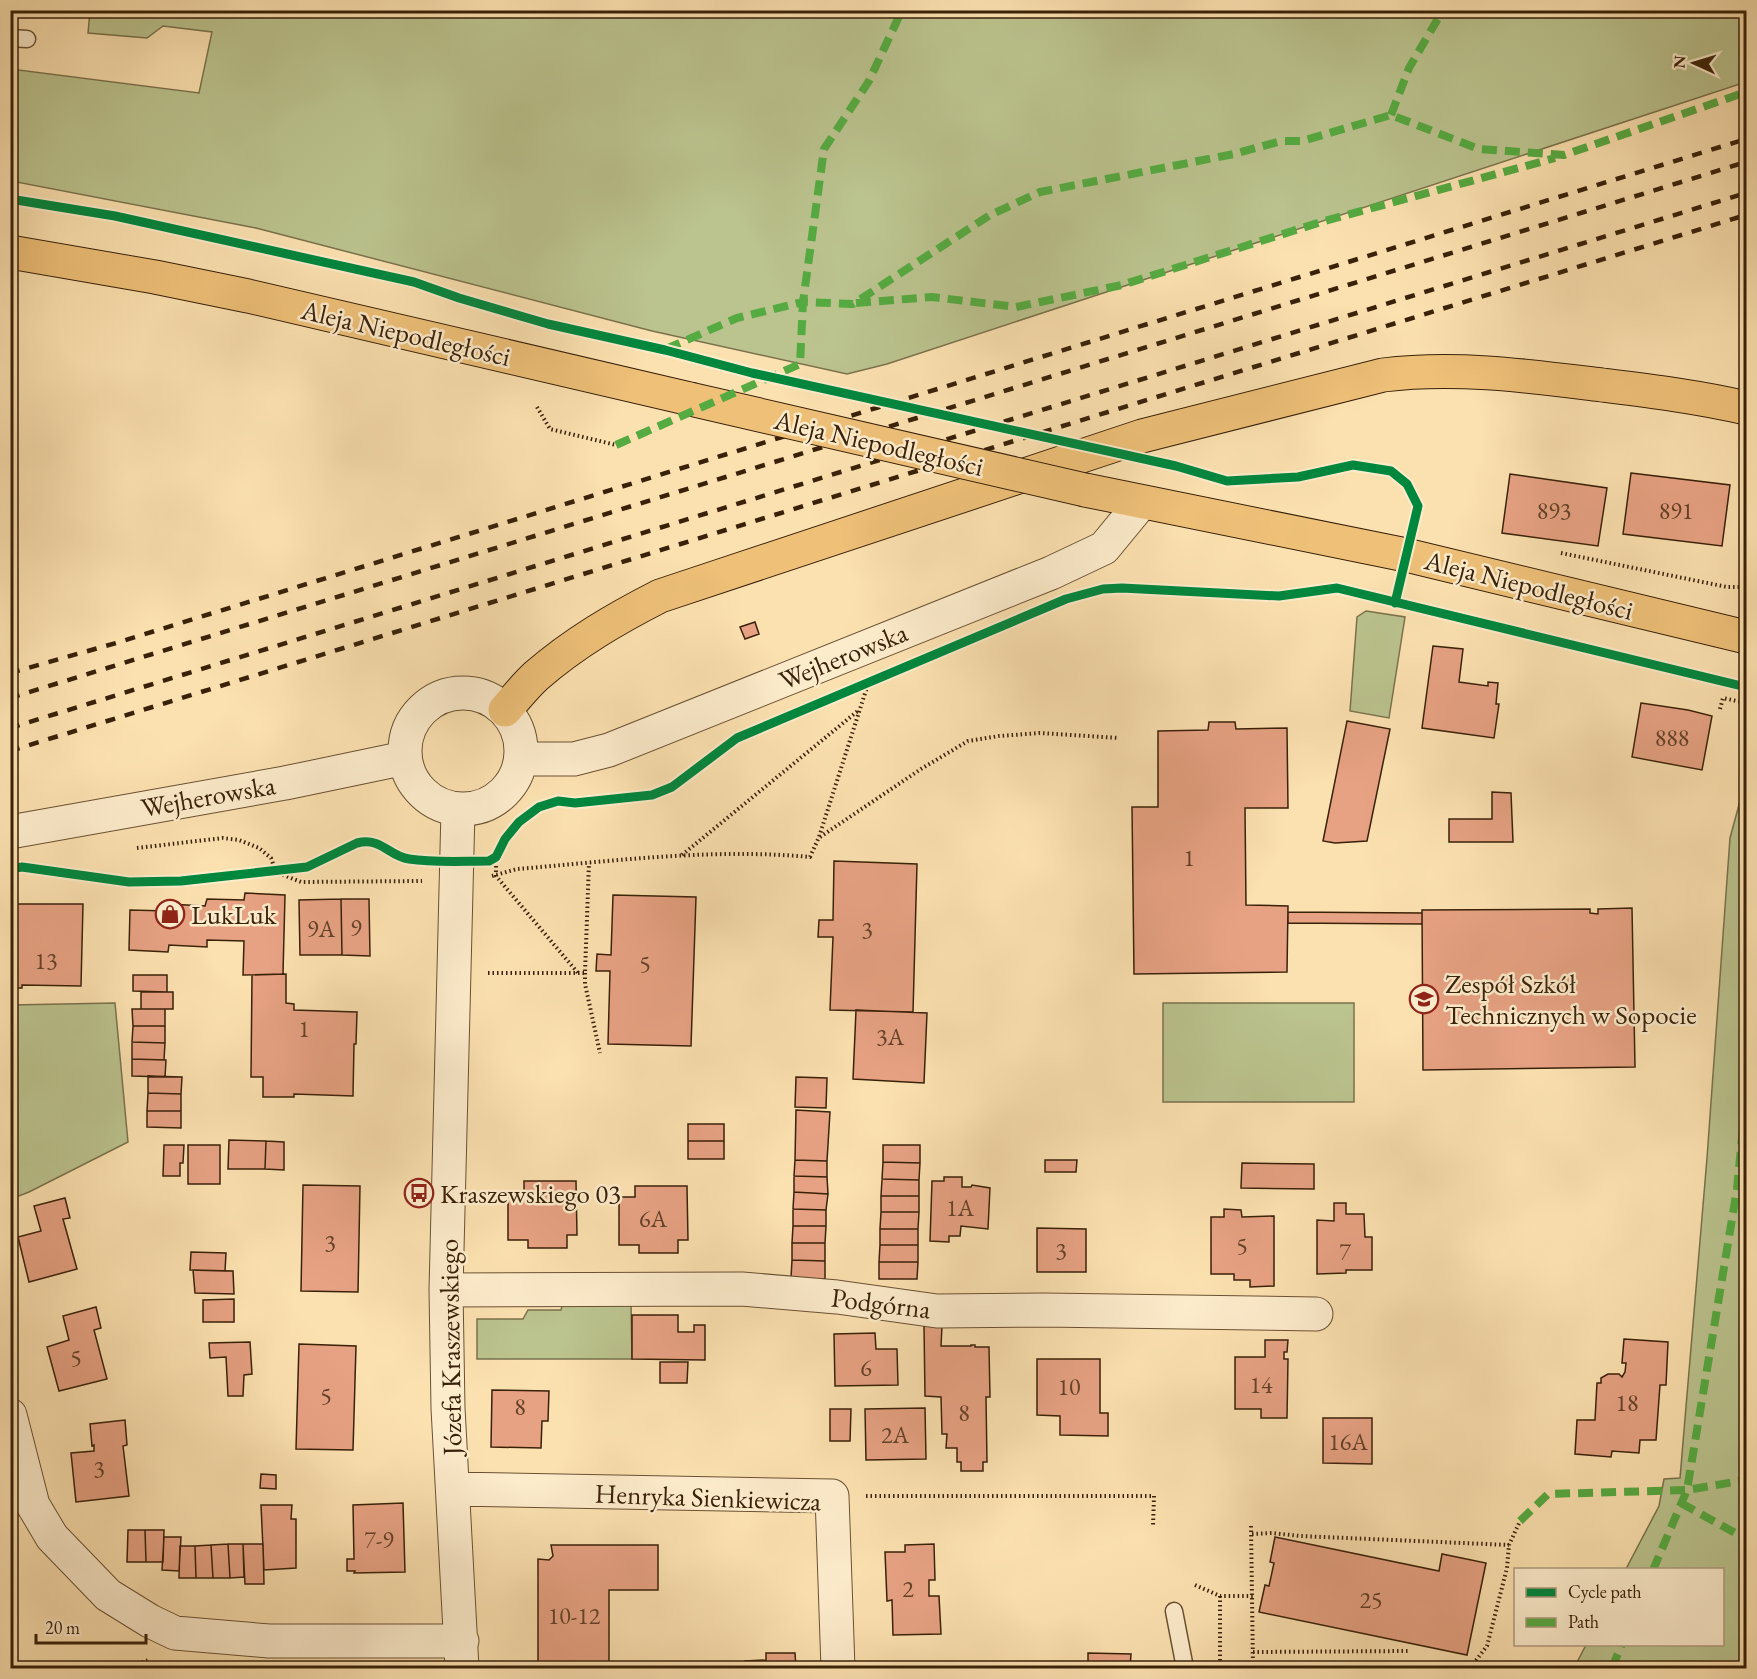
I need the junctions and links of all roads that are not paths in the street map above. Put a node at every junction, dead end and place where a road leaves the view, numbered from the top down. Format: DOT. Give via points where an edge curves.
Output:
graph roads {
  1 [pos="10,252"];
  2 [pos="1746,408"];
  3 [pos="1141,503"];
  4 [pos="1746,638"];
  5 [pos="505,710"];
  6 [pos="405,758"];
  7 [pos="521,759"];
  8 [pos="458,810"];
  9 [pos="10,832"];
  10 [pos="446,1290"];
  11 [pos="1316,1314"];
  12 [pos="10,1415"];
  13 [pos="17,1472"];
  14 [pos="453,1489"];
  15 [pos="1174,1611"];
  16 [pos="462,1655"];
  17 [pos="838,1668"];
  18 [pos="1185,1668"];
  1 -- 3 [label="main road, Aleja Niepodległości, bridge" via="259,299"];
  2 -- 5 [label="main road" via="1541,378 1449,370 1383,375 1142,436 660,596 581,640 535,677"];
  3 -- 4 [label="main road, Aleja Niepodległości" via="1378,549"];
  3 -- 7 [label="street, Wejherowska" via="1104,548 1051,573 609,750 574,759"];
  5 -- 6 [label="street" via="474,693 438,698 411,722"];
  5 -- 7 [label="street" via="519,733"];
  6 -- 8 [label="street" via="411,779 422,793 439,805"];
  6 -- 9 [label="street, Wejherowska"];
  7 -- 8 [label="street" via="506,791 492,802"];
  8 -- 10 [label="street, Józefa Kraszewskiego"];
  10 -- 11 [label="street, Podgórna" via="742,1289 937,1311"];
  10 -- 14 [label="street, Józefa Kraszewskiego"];
  12 -- 13 [label="street"];
  13 -- 16 [label="street" via="52,1537 108,1595 175,1633"];
  14 -- 16 [label="street, Józefa Kraszewskiego"];
  14 -- 17 [label="street, Henryka Sienkiewicza" via="832,1496"];
  15 -- 18 [label="lane"];
}
